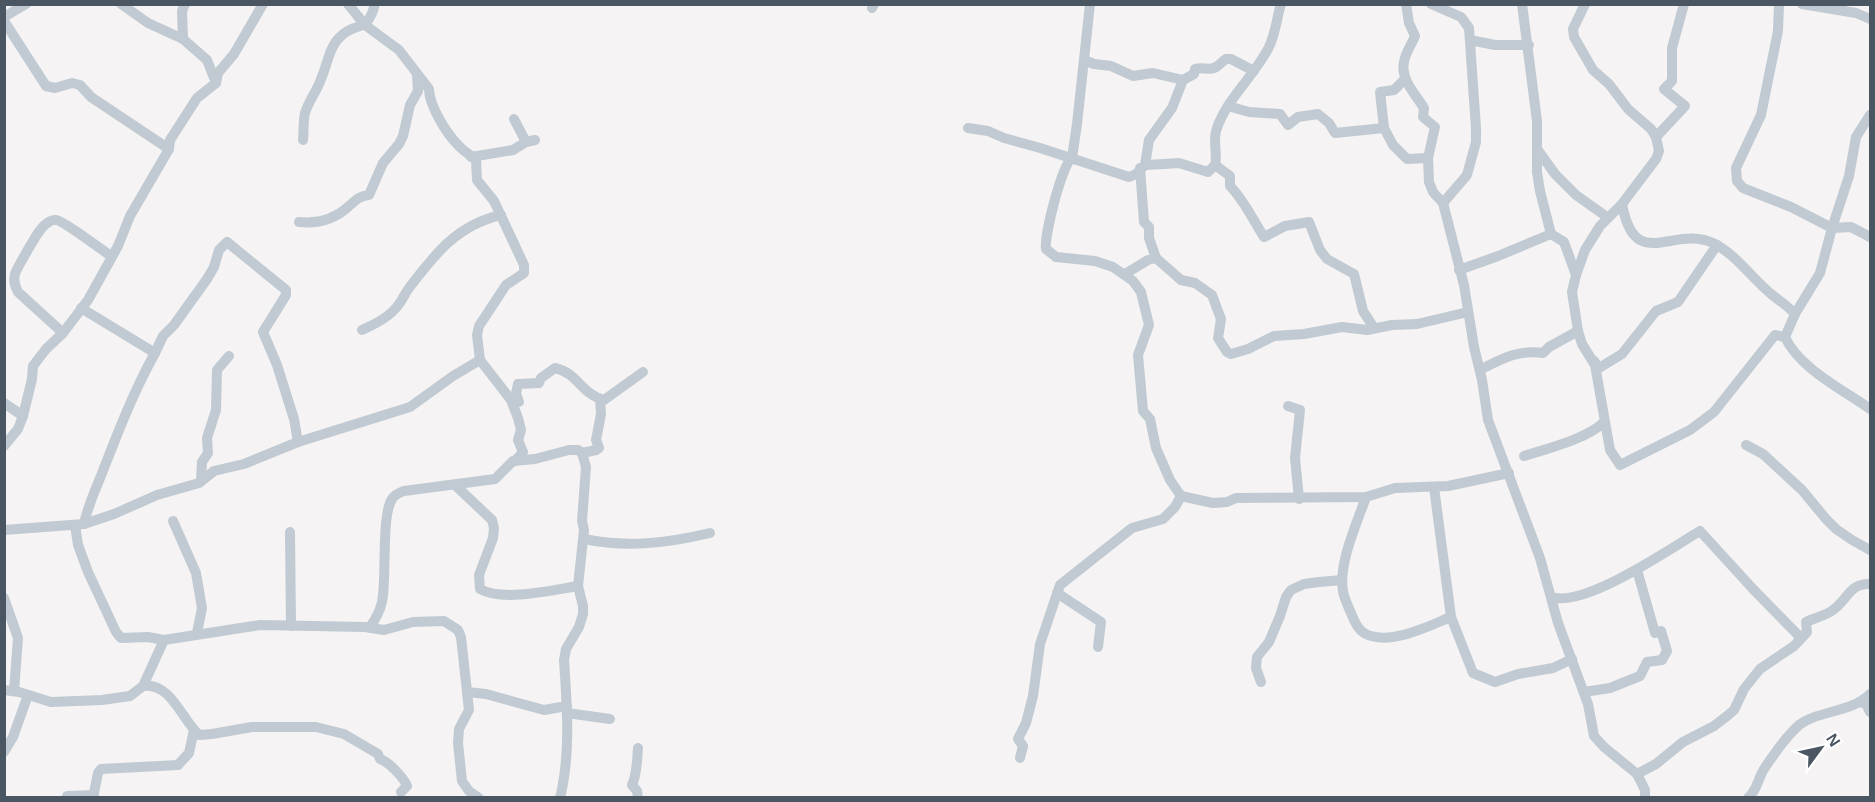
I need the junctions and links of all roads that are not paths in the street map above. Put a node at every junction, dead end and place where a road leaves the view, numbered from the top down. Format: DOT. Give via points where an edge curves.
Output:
graph roads {
  1 [pos="26,4"];
  2 [pos="122,4"];
  3 [pos="185,4"];
  4 [pos="263,4"];
  5 [pos="348,4"];
  6 [pos="375,4"];
  7 [pos="1090,4"];
  8 [pos="1281,4"];
  9 [pos="1406,4"];
  10 [pos="1431,4"];
  11 [pos="1522,4"];
  12 [pos="1585,4"];
  13 [pos="1684,4"];
  14 [pos="1779,4"];
  15 [pos="1802,4"];
  16 [pos="4,19"];
  17 [pos="1870,19"];
  18 [pos="365,25"];
  19 [pos="183,39"];
  20 [pos="1470,40"];
  21 [pos="1529,45"];
  22 [pos="1084,60"];
  23 [pos="1254,70"];
  24 [pos="1406,79"];
  25 [pos="1183,80"];
  26 [pos="216,83"];
  27 [pos="424,90"];
  28 [pos="1228,106"];
  29 [pos="1870,115"];
  30 [pos="513,119"];
  31 [pos="968,128"];
  32 [pos="1384,128"];
  33 [pos="1656,137"];
  34 [pos="303,140"];
  35 [pos="169,149"];
  36 [pos="1537,149"];
  37 [pos="471,157"];
  38 [pos="1072,158"];
  39 [pos="1428,158"];
  40 [pos="1215,165"];
  41 [pos="1143,167"];
  42 [pos="1443,203"];
  43 [pos="1622,204"];
  44 [pos="501,215"];
  45 [pos="1607,217"];
  46 [pos="299,222"];
  47 [pos="1832,228"];
  48 [pos="1551,234"];
  49 [pos="1870,237"];
  50 [pos="1717,245"];
  51 [pos="111,256"];
  52 [pos="1156,258"];
  53 [pos="1459,270"];
  54 [pos="1125,274"];
  55 [pos="4,275"];
  56 [pos="1576,275"];
  57 [pos="14,284"];
  58 [pos="81,308"];
  59 [pos="1468,312"];
  60 [pos="1794,314"];
  61 [pos="1374,328"];
  62 [pos="362,330"];
  63 [pos="1578,332"];
  64 [pos="63,333"];
  65 [pos="1785,336"];
  66 [pos="155,353"];
  67 [pos="230,356"];
  68 [pos="480,360"];
  69 [pos="1593,360"];
  70 [pos="1480,370"];
  71 [pos="643,372"];
  72 [pos="600,399"];
  73 [pos="511,400"];
  74 [pos="4,403"];
  75 [pos="1288,406"];
  76 [pos="1870,409"];
  77 [pos="23,416"];
  78 [pos="1604,422"];
  79 [pos="298,442"];
  80 [pos="1746,445"];
  81 [pos="4,446"];
  82 [pos="582,453"];
  83 [pos="1524,456"];
  84 [pos="515,460"];
  85 [pos="1509,473"];
  86 [pos="201,481"];
  87 [pos="455,485"];
  88 [pos="1434,487"];
  89 [pos="1181,496"];
  90 [pos="1366,497"];
  91 [pos="1299,499"];
  92 [pos="173,522"];
  93 [pos="79,525"];
  94 [pos="4,530"];
  95 [pos="290,532"];
  96 [pos="710,533"];
  97 [pos="584,539"];
  98 [pos="1870,550"];
  99 [pos="1637,570"];
  100 [pos="1342,580"];
  101 [pos="1870,584"];
  102 [pos="578,586"];
  103 [pos="1057,593"];
  104 [pos="1551,597"];
  105 [pos="4,598"];
  106 [pos="1451,617"];
  107 [pos="291,626"];
  108 [pos="370,627"];
  109 [pos="197,633"];
  110 [pos="1802,638"];
  111 [pos="164,640"];
  112 [pos="1098,647"];
  113 [pos="1572,659"];
  114 [pos="1261,682"];
  115 [pos="143,686"];
  116 [pos="9,690"];
  117 [pos="467,692"];
  118 [pos="1584,692"];
  119 [pos="28,695"];
  120 [pos="1867,702"];
  121 [pos="567,710"];
  122 [pos="610,719"];
  123 [pos="194,730"];
  124 [pos="638,748"];
  125 [pos="4,752"];
  126 [pos="1020,758"];
  127 [pos="1637,774"];
  128 [pos="402,792"];
  129 [pos="67,796"];
  130 [pos="93,796"];
  131 [pos="479,798"];
  132 [pos="560,798"];
  133 [pos="639,798"];
  134 [pos="1645,798"];
  135 [pos="1748,798"];
  1 -- 16 [label="street"];
  2 -- 19 [label="street" via="148,23"];
  3 -- 19 [label="street"];
  4 -- 26 [label="street" via="234,54 218,73"];
  5 -- 18 [label="street"];
  6 -- 18 [label="street"];
  7 -- 22 [label="street"];
  8 -- 23 [label="street" via="1276,32"];
  9 -- 24 [label="street" via="1415,36 1404,60"];
  10 -- 20 [label="street" via="1461,17 1469,28"];
  11 -- 21 [label="street"];
  12 -- 33 [label="street" via="1573,29 1577,43 1593,70"];
  13 -- 33 [label="street" via="1672,48 1672,81 1664,88 1685,106"];
  14 -- 47 [label="street" via="1778,31 1761,115 1745,146 1737,181 1743,188"];
  15 -- 17 [label="street"];
  16 -- 35 [label="street" via="46,86 80,85 91,97"];
  18 -- 27 [label="street" via="399,50"];
  18 -- 34 [label="street" via="341,35 335,44 305,114"];
  19 -- 26 [label="street" via="207,60"];
  20 -- 21 [label="street"];
  20 -- 42 [label="street" via="1476,142 1467,175"];
  21 -- 36 [label="street"];
  22 -- 25 [label="street" via="1133,76 1153,73"];
  22 -- 38 [label="street"];
  23 -- 25 [label="street" via="1226,59 1211,69 1195,69 1194,74"];
  23 -- 28 [label="street"];
  24 -- 32 [label="street" via="1394,90 1380,92"];
  24 -- 39 [label="street" via="1424,108 1423,117 1434,125"];
  25 -- 41 [label="street" via="1172,108 1149,140"];
  26 -- 35 [label="street" via="197,98 170,140"];
  27 -- 37 [label="street" via="441,122"];
  27 -- 46 [label="street" via="410,105 403,136 383,163 369,195 360,196 348,208 321,223"];
  28 -- 32 [label="street" via="1280,114 1288,124 1298,117 1318,114 1335,133"];
  28 -- 40 [label="street" via="1214,139"];
  29 -- 47 [label="street" via="1856,136 1849,176"];
  30 -- 37 [label="street" via="530,141 513,150"];
  31 -- 38 [label="street"];
  32 -- 39 [label="street" via="1407,159"];
  33 -- 43 [label="street" via="1656,159"];
  35 -- 51 [label="street"];
  36 -- 45 [label="street" via="1576,195"];
  36 -- 48 [label="street" via="1540,191"];
  37 -- 44 [label="street" via="477,164 477,180"];
  38 -- 41 [label="street" via="1129,177"];
  38 -- 54 [label="street" via="1062,176 1046,249 1056,257 1095,261"];
  39 -- 42 [label="street" via="1429,182"];
  40 -- 41 [label="street" via="1208,172 1179,163"];
  40 -- 61 [label="street" via="1230,176 1230,186 1264,237 1285,226 1310,222 1327,259 1354,274 1363,311"];
  41 -- 52 [label="street" via="1144,222 1149,227"];
  42 -- 53 [label="street"];
  43 -- 45 [label="street"];
  43 -- 50 [label="street" via="1637,239 1652,244 1695,238"];
  44 -- 62 [label="street" via="482,219 449,240 398,307"];
  44 -- 68 [label="street" via="525,265 524,273 506,285 478,326"];
  45 -- 56 [label="street"];
  47 -- 49 [label="street" via="1851,227"];
  47 -- 60 [label="street" via="1820,273"];
  48 -- 53 [label="street"];
  48 -- 56 [label="street" via="1563,242"];
  50 -- 60 [label="street"];
  50 -- 69 [label="street" via="1678,302 1656,311 1622,354 1599,368"];
  51 -- 57 [label="street" via="66,223 50,220 16,271"];
  51 -- 58 [label="street"];
  52 -- 54 [label="street"];
  52 -- 61 [label="street" via="1181,280 1195,283 1212,295 1221,319 1218,338 1231,354 1274,336 1342,327"];
  53 -- 59 [label="street"];
  54 -- 89 [label="street" via="1141,292 1149,325 1138,355 1143,411 1150,420 1156,448 1170,480"];
  55 -- 57 [label="street"];
  56 -- 63 [label="street" via="1572,292"];
  57 -- 64 [label="street"];
  58 -- 64 [label="street"];
  58 -- 66 [label="street"];
  59 -- 61 [label="street" via="1417,324"];
  59 -- 70 [label="street"];
  60 -- 65 [label="street"];
  63 -- 69 [label="street"];
  63 -- 70 [label="street" via="1543,353 1518,352"];
  64 -- 77 [label="street" via="33,366"];
  65 -- 76 [label="street" via="1801,361"];
  65 -- 78 [label="street" via="1774,335 1714,412 1690,430 1620,465 1610,450"];
  66 -- 79 [label="street" via="163,336 207,279 219,250 227,242 286,290 263,332 277,364"];
  66 -- 93 [label="street" via="136,387"];
  67 -- 86 [label="street" via="217,370 216,410 207,438 208,453 202,462"];
  68 -- 73 [label="street"];
  68 -- 79 [label="street" via="410,407"];
  69 -- 78 [label="street"];
  70 -- 85 [label="street" via="1488,420"];
  71 -- 72 [label="street"];
  72 -- 73 [label="street" via="571,374 555,368 539,383 518,384 519,402"];
  72 -- 82 [label="street" via="596,440 599,448"];
  73 -- 84 [label="street" via="521,426 518,440 523,450"];
  74 -- 77 [label="street"];
  75 -- 91 [label="street" via="1300,410 1296,458"];
  77 -- 81 [label="street"];
  78 -- 83 [label="street" via="1590,432"];
  79 -- 86 [label="street" via="244,464 214,471"];
  80 -- 98 [label="street" via="1763,454 1802,490 1836,529"];
  82 -- 84 [label="street" via="569,450"];
  82 -- 97 [label="street" via="586,466"];
  84 -- 87 [label="street" via="495,479"];
  85 -- 88 [label="street"];
  85 -- 104 [label="street"];
  86 -- 93 [label="street"];
  87 -- 102 [label="street" via="492,520 494,528 478,576 480,589 527,595"];
  87 -- 108 [label="street" via="404,492 392,499 386,522 382,604"];
  88 -- 90 [label="street" via="1395,488"];
  88 -- 106 [label="street"];
  89 -- 91 [label="street" via="1220,503 1236,498"];
  89 -- 103 [label="street" via="1170,514 1118,537 1066,579"];
  90 -- 91 [label="street"];
  90 -- 100 [label="street" via="1344,561"];
  92 -- 109 [label="street" via="196,573 202,608"];
  93 -- 94 [label="street"];
  93 -- 111 [label="street" via="78,545 87,572 116,632 121,638"];
  95 -- 107 [label="street"];
  96 -- 97 [label="street" via="671,542 627,544"];
  97 -- 102 [label="street"];
  99 -- 104 [label="street" via="1578,596 1559,600"];
  99 -- 110 [label="street" via="1700,531"];
  99 -- 118 [label="street" via="1655,633 1661,632 1667,651 1662,660 1647,662 1640,676 1610,688"];
  100 -- 106 [label="street" via="1355,626 1369,636 1410,633"];
  100 -- 114 [label="street" via="1291,590 1269,642 1257,657"];
  101 -- 110 [label="street" via="1860,584 1832,611 1806,622 1807,632"];
  102 -- 121 [label="street" via="583,614 564,660"];
  103 -- 112 [label="street" via="1101,622"];
  103 -- 126 [label="street" via="1040,644 1026,723 1018,739 1023,746"];
  104 -- 113 [label="street"];
  105 -- 116 [label="street" via="18,638"];
  106 -- 113 [label="street" via="1473,673 1495,682 1553,668"];
  107 -- 108 [label="street"];
  107 -- 109 [label="street" via="260,625"];
  108 -- 117 [label="street" via="384,630 413,622 444,621 458,630"];
  109 -- 111 [label="street"];
  110 -- 127 [label="street" via="1760,669 1727,716"];
  111 -- 115 [label="street"];
  113 -- 118 [label="street"];
  115 -- 119 [label="street" via="130,696 102,699 51,702"];
  115 -- 123 [label="street" via="164,691"];
  116 -- 119 [label="street"];
  117 -- 121 [label="street" via="544,710"];
  117 -- 131 [label="street" via="469,710 459,729 458,743 462,781"];
  118 -- 127 [label="street" via="1596,740"];
  119 -- 125 [label="street"];
  120 -- 135 [label="street" via="1799,724 1765,766 1755,792"];
  121 -- 122 [label="street"];
  121 -- 132 [label="street" via="565,776"];
  123 -- 128 [label="street" via="199,735 252,727 316,727 344,734 386,761 403,778 407,786"];
  123 -- 130 [label="street" via="189,753 178,765 101,769"];
  124 -- 133 [label="street" via="632,785"];
  127 -- 134 [label="street"];
  129 -- 130 [label="street"];
}
